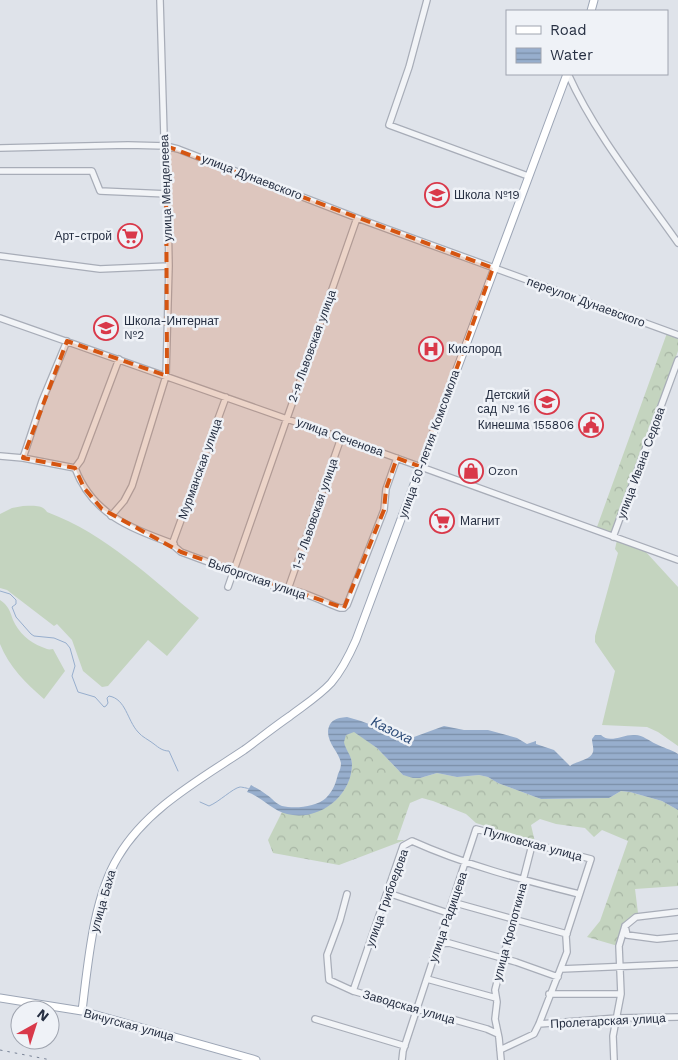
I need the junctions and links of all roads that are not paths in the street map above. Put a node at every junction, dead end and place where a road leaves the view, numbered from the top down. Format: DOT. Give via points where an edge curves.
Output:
graph roads {
  1 [pos="160,0"];
  2 [pos="427,0"];
  3 [pos="567,75"];
  4 [pos="568,75"];
  5 [pos="166,146"];
  6 [pos="0,148"];
  7 [pos="0,171"];
  8 [pos="528,176"];
  9 [pos="168,194"];
  10 [pos="357,218"];
  11 [pos="678,243"];
  12 [pos="0,256"];
  13 [pos="169,266"];
  14 [pos="493,268"];
  15 [pos="0,318"];
  16 [pos="678,335"];
  17 [pos="67,341"];
  18 [pos="119,359"];
  19 [pos="678,360"];
  20 [pos="166,376"];
  21 [pos="226,397"];
  22 [pos="286,418"];
  23 [pos="341,438"];
  24 [pos="0,456"];
  25 [pos="23,458"];
  26 [pos="397,458"];
  27 [pos="421,467"];
  28 [pos="75,468"];
  29 [pos="111,516"];
  30 [pos="613,537"];
  31 [pos="173,543"];
  32 [pos="678,560"];
  33 [pos="232,572"];
  34 [pos="228,587"];
  35 [pos="288,589"];
  36 [pos="192,784"];
  37 [pos="476,829"];
  38 [pos="532,845"];
  39 [pos="466,862"];
  40 [pos="524,880"];
  41 [pos="388,893"];
  42 [pos="347,894"];
  43 [pos="580,894"];
  44 [pos="452,902"];
  45 [pos="678,912"];
  46 [pos="448,913"];
  47 [pos="514,920"];
  48 [pos="625,926"];
  49 [pos="566,934"];
  50 [pos="678,937"];
  51 [pos="438,944"];
  52 [pos="366,959"];
  53 [pos="503,960"];
  54 [pos="678,964"];
  55 [pos="619,967"];
  56 [pos="561,969"];
  57 [pos="558,977"];
  58 [pos="427,978"];
  59 [pos="353,991"];
  60 [pos="549,994"];
  61 [pos="621,994"];
  62 [pos="0,998"];
  63 [pos="496,998"];
  64 [pos="417,1007"];
  65 [pos="82,1011"];
  66 [pos="678,1017"];
  67 [pos="617,1018"];
  68 [pos="314,1019"];
  69 [pos="539,1024"];
  70 [pos="498,1034"];
  71 [pos="405,1046"];
  72 [pos="500,1050"];
  73 [pos="256,1060"];
  74 [pos="402,1060"];
  75 [pos="501,1060"];
  76 [pos="614,1060"];
  1 -- 5 [label="street, улица Менделеева"];
  2 -- 8 [label="street" via="389,125"];
  3 -- 8 [label="main road, улица 50-летия Комсомола"];
  4 -- 11 [label="street" via="596,124"];
  5 -- 6 [label="street, улица Дунаевского"];
  5 -- 9 [label="street, улица Менделеева"];
  5 -- 10 [label="street, улица Дунаевского"];
  7 -- 9 [label="street" via="92,171 100,191"];
  8 -- 14 [label="main road, улица 50-летия Комсомола"];
  9 -- 13 [label="street, улица Менделеева"];
  10 -- 14 [label="street, улица Дунаевского"];
  10 -- 22 [label="street, 2-я Львовская улица"];
  12 -- 13 [label="street" via="100,269"];
  13 -- 20 [label="street, улица Менделеева"];
  14 -- 16 [label="street, переулок Дунаевского"];
  14 -- 27 [label="main road, улица 50-летия Комсомола"];
  15 -- 17 [label="street, улица Сеченова"];
  17 -- 18 [label="street, улица Сеченова"];
  17 -- 25 [label="street"];
  18 -- 20 [label="street, улица Сеченова"];
  18 -- 28 [label="street" via="81,460"];
  19 -- 30 [label="street, улица Ивана Седова"];
  20 -- 21 [label="street, улица Сеченова"];
  20 -- 29 [label="street, улица Менделеева" via="132,486"];
  21 -- 22 [label="street, улица Сеченова"];
  21 -- 31 [label="street, Мурманская улица"];
  22 -- 23 [label="street, улица Сеченова"];
  22 -- 33 [label="street, 2-я Львовская улица"];
  23 -- 26 [label="street, улица Сеченова"];
  23 -- 35 [label="street, 1-я Львовская улица"];
  24 -- 25 [label="street"];
  25 -- 28 [label="street"];
  26 -- 27 [label="street, улица Сеченова"];
  26 -- 35 [label="street, Выборгская улица" via="386,489 384,510 351,598 344,608"];
  27 -- 30 [label="street, улица Сеченова"];
  27 -- 36 [label="main road, улица 50-летия Комсомола" via="350,653 336,676 319,694"];
  28 -- 29 [label="street, Выборгская улица" via="90,496"];
  29 -- 31 [label="street, Выборгская улица"];
  30 -- 32 [label="street, улица Сеченова"];
  31 -- 33 [label="street, Выборгская улица" via="181,552"];
  33 -- 34 [label="street, 2-я Львовская улица"];
  33 -- 35 [label="street, Выборгская улица"];
  36 -- 65 [label="main road, улица Баха" via="130,838 111,869 95,926"];
  37 -- 38 [label="street, Пулковская улица"];
  37 -- 39 [label="street, улица Радищева"];
  38 -- 40 [label="street, улица Кропоткина"];
  38 -- 43 [label="street, Пулковская улица" via="591,859"];
  39 -- 40 [label="street"];
  39 -- 41 [label="street, улица Грибоедова" via="412,841 403,846"];
  39 -- 44 [label="street, улица Радищева"];
  40 -- 43 [label="street"];
  40 -- 47 [label="street, улица Кропоткина"];
  41 -- 46 [label="street"];
  41 -- 52 [label="street, улица Грибоедова"];
  42 -- 59 [label="street" via="327,955 329,980"];
  43 -- 49 [label="street"];
  44 -- 46 [label="street, улица Радищева"];
  44 -- 47 [label="street"];
  45 -- 48 [label="street" via="636,917"];
  46 -- 51 [label="street, улица Радищева"];
  47 -- 49 [label="street"];
  47 -- 53 [label="street, улица Кропоткина"];
  48 -- 50 [label="street" via="627,936"];
  48 -- 55 [label="street" via="619,946"];
  49 -- 56 [label="street" via="567,952"];
  51 -- 53 [label="street" via="449,943"];
  51 -- 58 [label="street, улица Радищева"];
  52 -- 59 [label="street, Заводская улица"];
  53 -- 57 [label="street"];
  53 -- 63 [label="street, улица Кропоткина"];
  54 -- 55 [label="street"];
  55 -- 56 [label="street"];
  55 -- 61 [label="street"];
  56 -- 57 [label="street"];
  57 -- 60 [label="street"];
  58 -- 63 [label="street"];
  58 -- 64 [label="street, улица Радищева"];
  59 -- 64 [label="street, Заводская улица"];
  60 -- 61 [label="street"];
  60 -- 69 [label="street"];
  61 -- 67 [label="street"];
  62 -- 65 [label="main road, Вичугская улица"];
  63 -- 70 [label="street, улица Кропоткина"];
  64 -- 70 [label="street, Заводская улица"];
  64 -- 71 [label="street, улица Радищева"];
  65 -- 73 [label="main road, Вичугская улица"];
  66 -- 67 [label="street, Пролетарская улица"];
  67 -- 69 [label="street, Пролетарская улица"];
  67 -- 76 [label="street" via="613,1036"];
  68 -- 71 [label="street"];
  69 -- 72 [label="street" via="534,1034"];
  70 -- 72 [label="street, улица Кропоткина"];
  71 -- 74 [label="street, улица Радищева"];
  72 -- 75 [label="street, улица Кропоткина"];
}
